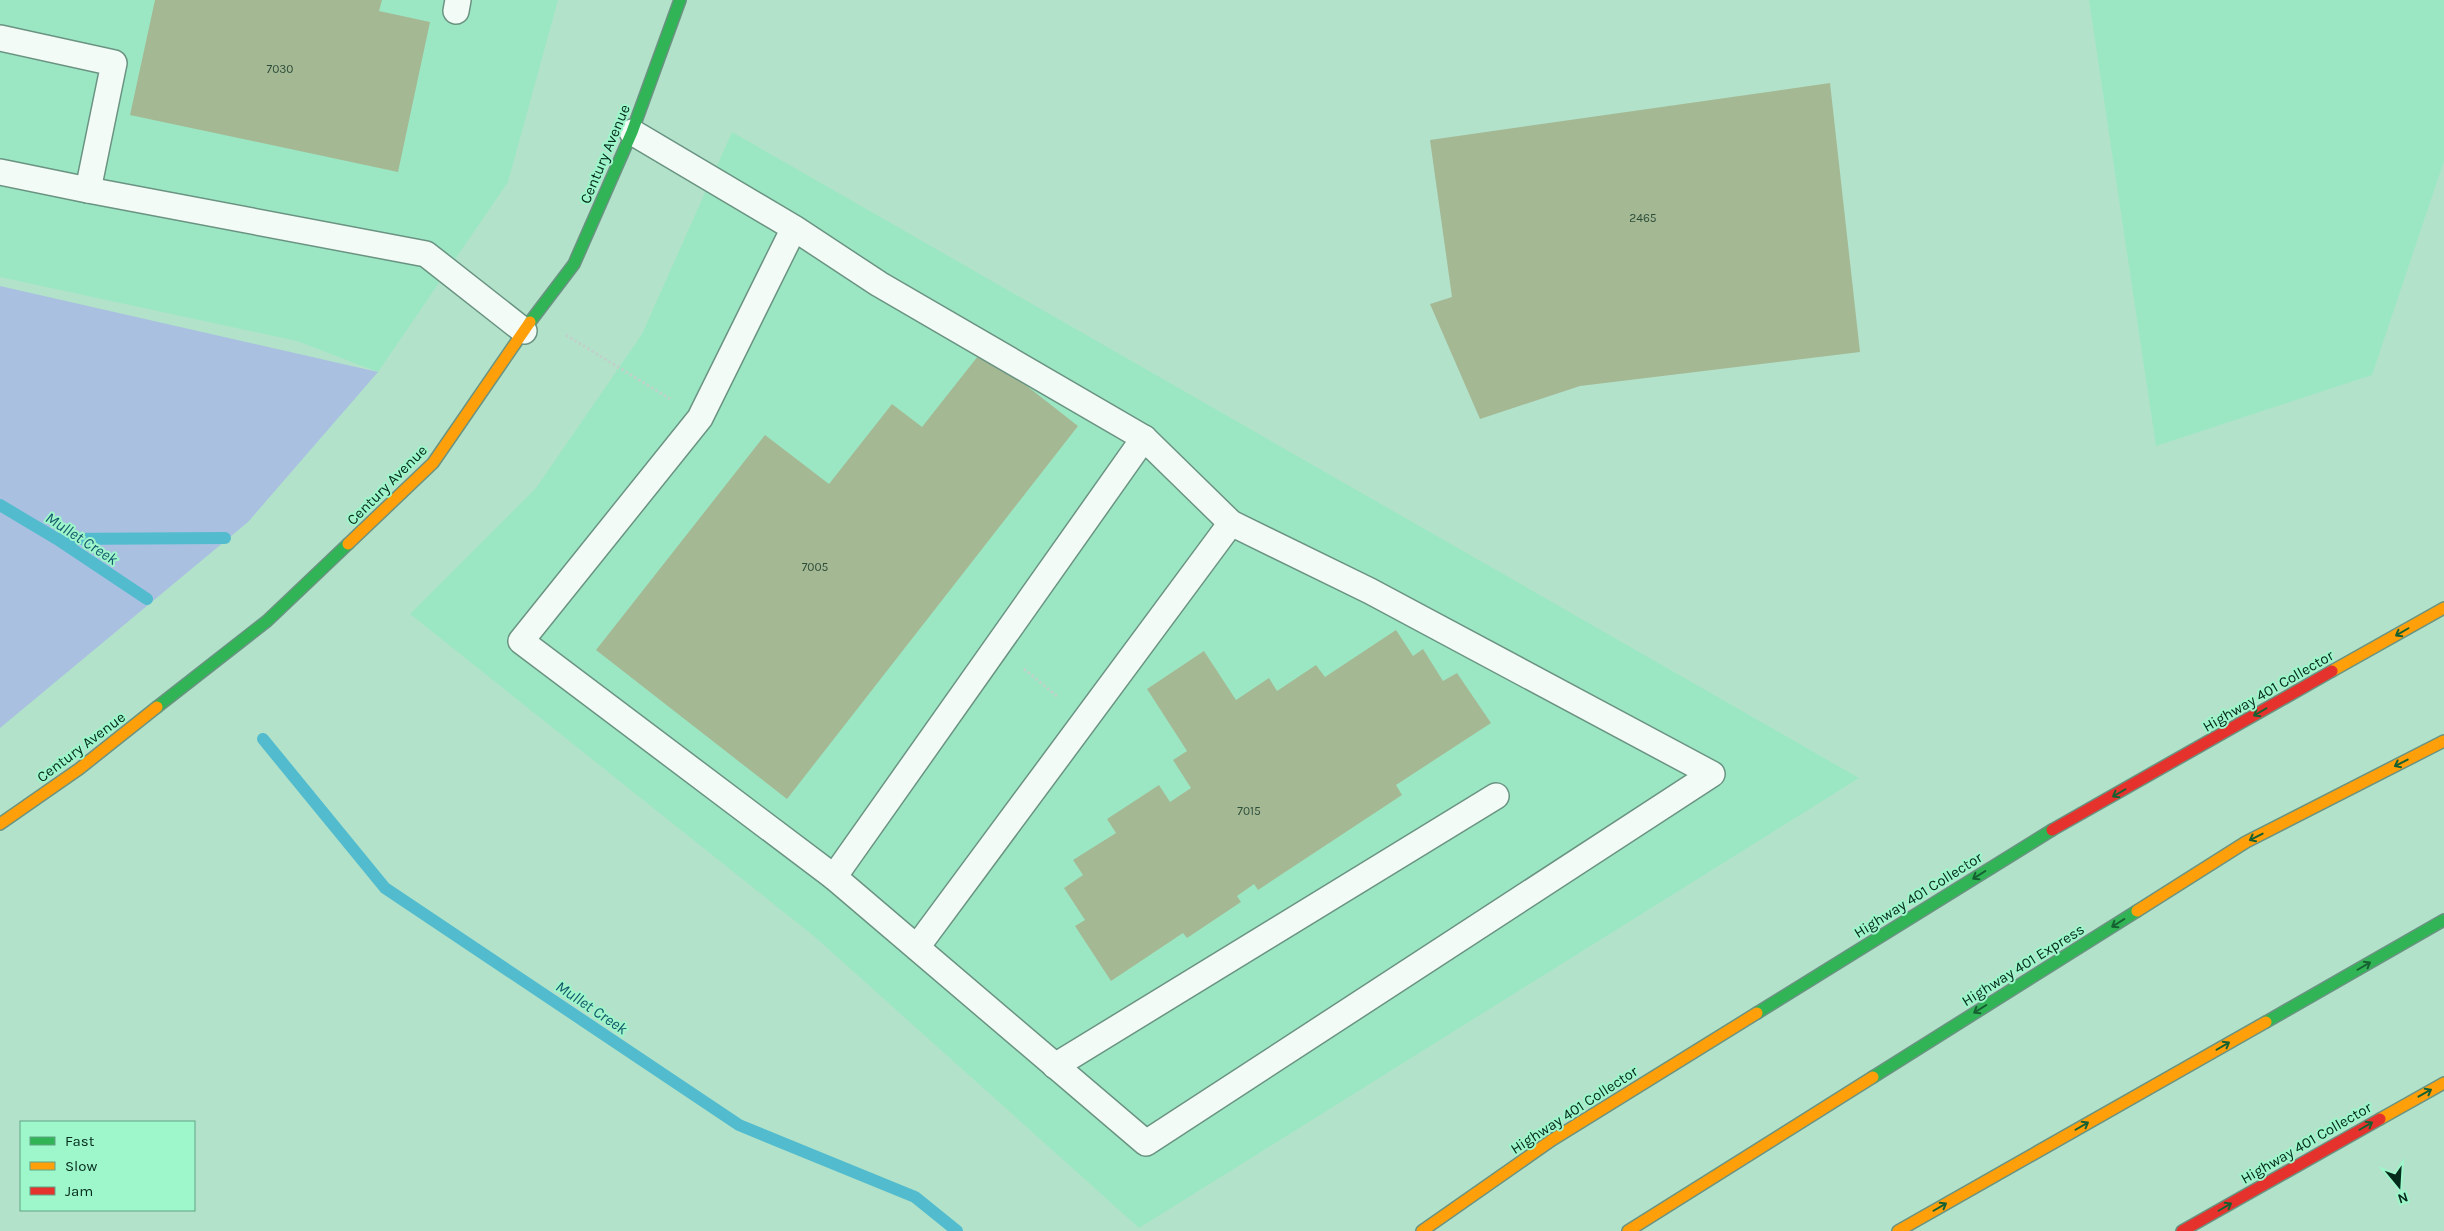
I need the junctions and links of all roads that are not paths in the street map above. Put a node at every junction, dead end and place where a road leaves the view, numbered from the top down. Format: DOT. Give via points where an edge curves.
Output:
graph roads {
  1 [pos="680,0"];
  2 [pos="0,38"];
  3 [pos="632,132"];
  4 [pos="0,172"];
  5 [pos="88,190"];
  6 [pos="794,228"];
  7 [pos="530,324"];
  8 [pos="1144,438"];
  9 [pos="1231,523"];
  10 [pos="2444,608"];
  11 [pos="2444,741"];
  12 [pos="1496,796"];
  13 [pos="0,824"];
  14 [pos="834,877"];
  15 [pos="2444,920"];
  16 [pos="917,947"];
  17 [pos="1055,1066"];
  18 [pos="2444,1083"];
  19 [pos="1422,1231"];
  20 [pos="1628,1231"];
  21 [pos="1898,1231"];
  22 [pos="2182,1231"];
  1 -- 3 [label="main road, Century Avenue"];
  2 -- 5 [label="lane" via="114,63"];
  3 -- 6 [label="lane"];
  3 -- 7 [label="main road, Century Avenue" via="574,264"];
  4 -- 5 [label="lane"];
  5 -- 7 [label="lane" via="426,254"];
  6 -- 8 [label="lane" via="878,284"];
  6 -- 14 [label="lane" via="700,418 521,640"];
  7 -- 13 [label="main road, Century Avenue" via="433,463 344,548 259,627 79,769"];
  8 -- 9 [label="lane"];
  8 -- 14 [label="lane"];
  9 -- 16 [label="lane"];
  9 -- 17 [label="lane" via="1370,591 1712,774 1146,1143"];
  10 -- 19 [label="main road, Highway 401 Collector, one-way" via="2035,840 1552,1140"];
  11 -- 20 [label="main road, Highway 401 Express, one-way" via="2246,842"];
  12 -- 17 [label="lane"];
  14 -- 16 [label="lane"];
  21 -- 15 [label="main road, one-way"];
  16 -- 17 [label="lane"];
  22 -- 18 [label="main road, Highway 401 Collector, one-way"];
}
